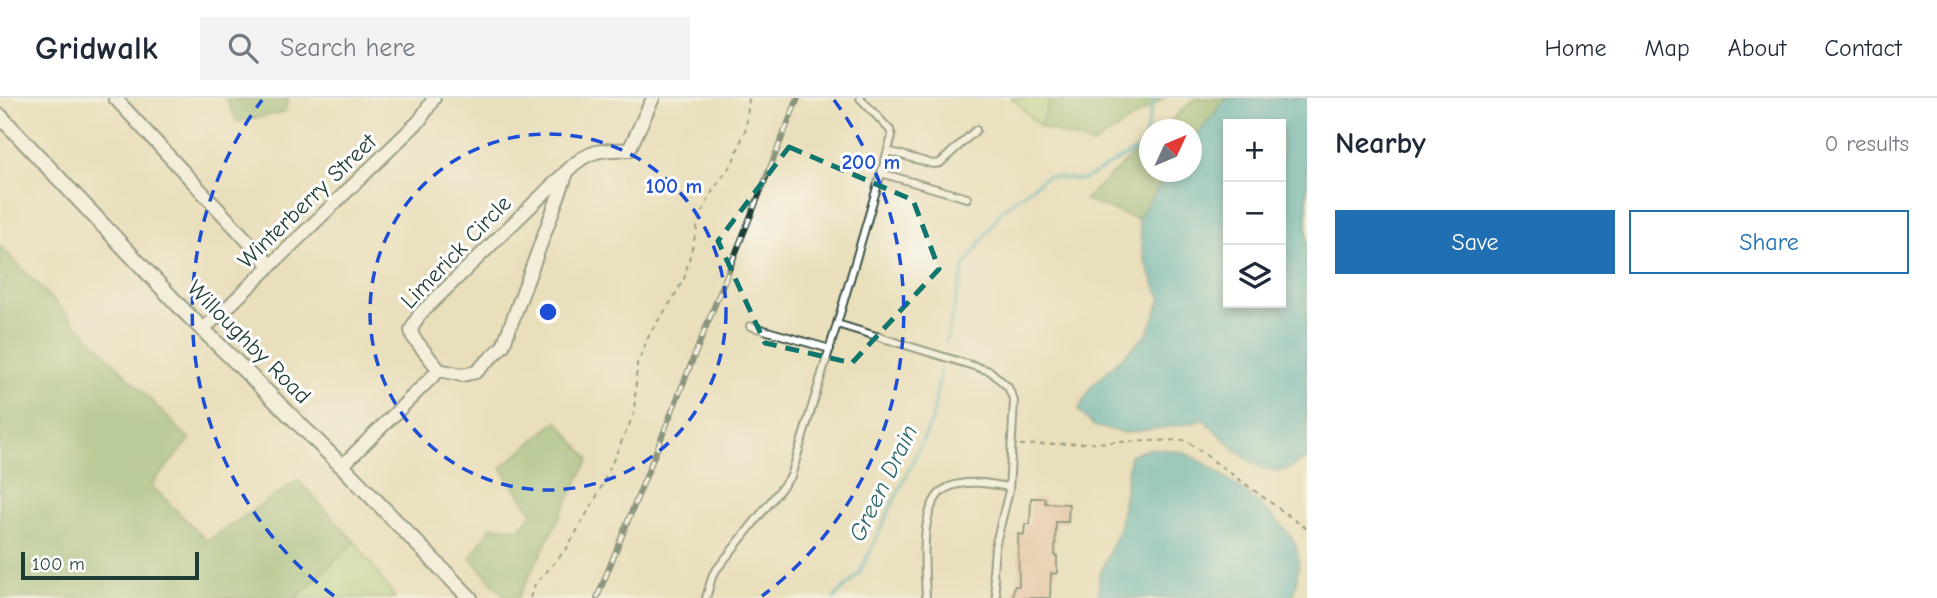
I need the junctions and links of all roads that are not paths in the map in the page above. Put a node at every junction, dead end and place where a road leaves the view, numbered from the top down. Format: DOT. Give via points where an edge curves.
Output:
graph roads {
  1 [pos="115,98"];
  2 [pos="434,98"];
  3 [pos="653,98"];
  4 [pos="860,98"];
  5 [pos="0,116"];
  6 [pos="976,130"];
  7 [pos="888,151"];
  8 [pos="568,170"];
  9 [pos="881,173"];
  10 [pos="967,198"];
  11 [pos="270,265"];
  12 [pos="837,324"];
  13 [pos="750,326"];
  14 [pos="203,329"];
  15 [pos="830,349"];
  16 [pos="439,370"];
  17 [pos="342,466"];
  18 [pos="1009,486"];
  19 [pos="470,598"];
  20 [pos="706,598"];
  21 [pos="926,598"];
  22 [pos="997,598"];
  1 -- 11 [label="street"];
  2 -- 11 [label="street, Winterberry Street" via="420,120"];
  3 -- 8 [label="street, Limerick Circle" via="629,150 600,149"];
  4 -- 7 [label="lane" via="890,130"];
  5 -- 14 [label="street, Willoughby Road"];
  6 -- 7 [label="lane" via="940,163"];
  7 -- 9 [label="lane"];
  8 -- 16 [label="street" via="503,346 476,372 462,375"];
  8 -- 16 [label="street, Limerick Circle" via="414,322 413,337"];
  9 -- 10 [label="lane"];
  9 -- 12 [label="lane"];
  11 -- 14 [label="street, Winterberry Street"];
  12 -- 15 [label="lane"];
  12 -- 18 [label="lane" via="990,371 1008,387 1014,401"];
  13 -- 15 [label="lane"];
  14 -- 17 [label="street, Willoughby Road"];
  15 -- 20 [label="lane" via="791,476 713,574"];
  16 -- 17 [label="street"];
  17 -- 19 [label="street, Willoughby Road"];
  18 -- 21 [label="lane" via="951,485 936,495 927,526"];
  18 -- 22 [label="lane" via="995,547"];
}
